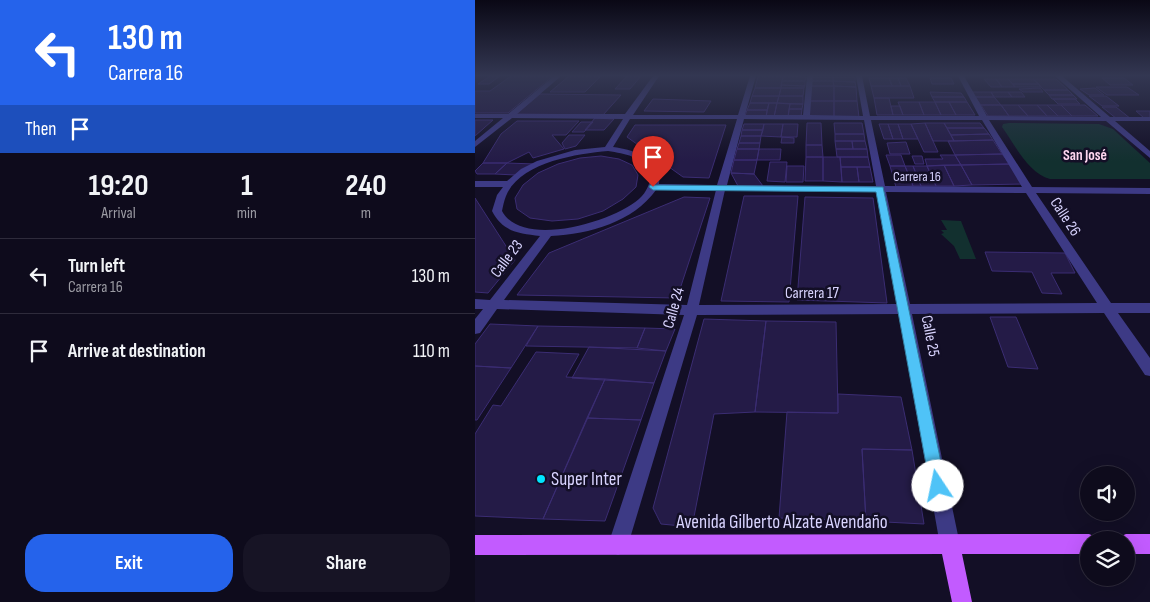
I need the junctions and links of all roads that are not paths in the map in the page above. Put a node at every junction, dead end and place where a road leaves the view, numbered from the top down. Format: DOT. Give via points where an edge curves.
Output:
graph roads {
  1 [pos="524,104"];
  2 [pos="636,104"];
  3 [pos="744,104"];
  4 [pos="807,104"];
  5 [pos="864,104"];
  6 [pos="976,104"];
  7 [pos="1091,104"];
  8 [pos="475,116"];
  9 [pos="510,116"];
  10 [pos="627,116"];
  11 [pos="740,117"];
  12 [pos="867,117"];
  13 [pos="806,118"];
  14 [pos="983,118"];
  15 [pos="1150,119"];
  16 [pos="1110,120"];
  17 [pos="475,145"];
  18 [pos="608,149"];
  19 [pos="1150,155"];
  20 [pos="475,184"];
  21 [pos="509,184"];
  22 [pos="653,187"];
  23 [pos="721,188"];
  24 [pos="880,189"];
  25 [pos="1029,190"];
  26 [pos="1150,191"];
  27 [pos="547,234"];
  28 [pos="475,304"];
  29 [pos="493,304"];
  30 [pos="1106,308"];
  31 [pos="1150,308"];
  32 [pos="904,309"];
  33 [pos="692,310"];
  34 [pos="475,329"];
  35 [pos="1150,370"];
  36 [pos="1080,544"];
  37 [pos="1135,544"];
  38 [pos="1150,544"];
  39 [pos="475,545"];
  40 [pos="619,545"];
  41 [pos="949,545"];
  42 [pos="961,602"];
  1 -- 9 [label="street"];
  2 -- 10 [label="street"];
  3 -- 11 [label="street, Calle 24"];
  4 -- 13 [label="street"];
  5 -- 12 [label="street, Calle 25"];
  6 -- 14 [label="street, Calle 26"];
  7 -- 16 [label="street"];
  8 -- 9 [label="street"];
  9 -- 10 [label="street"];
  9 -- 17 [label="street"];
  10 -- 11 [label="street"];
  10 -- 18 [label="street"];
  11 -- 13 [label="street"];
  11 -- 23 [label="street, Calle 24"];
  12 -- 13 [label="street"];
  12 -- 14 [label="street"];
  12 -- 24 [label="street, Calle 25"];
  14 -- 16 [label="street"];
  14 -- 25 [label="street, Calle 26"];
  15 -- 16 [label="street"];
  16 -- 19 [label="street"];
  18 -- 21 [label="street" via="554,158"];
  18 -- 22 [label="street" via="631,152 648,160 656,172"];
  20 -- 21 [label="street"];
  21 -- 27 [label="street" via="498,198 497,211 505,223 522,231"];
  22 -- 23 [label="street, Carrera 16"];
  22 -- 27 [label="street" via="643,200 625,213 601,224"];
  23 -- 24 [label="street, Carrera 16"];
  23 -- 33 [label="street, Calle 24"];
  24 -- 25 [label="street, Carrera 16"];
  24 -- 32 [label="street, Calle 25"];
  25 -- 26 [label="street, Carrera 16"];
  25 -- 30 [label="street, Calle 26"];
  27 -- 29 [label="street, Calle 23"];
  28 -- 29 [label="street, Carrera 17"];
  29 -- 33 [label="street, Carrera 17"];
  29 -- 34 [label="street, Calle 23"];
  30 -- 31 [label="street, Carrera 17"];
  30 -- 32 [label="street, Carrera 17"];
  30 -- 35 [label="street, Calle 26"];
  32 -- 33 [label="street, Carrera 17"];
  32 -- 41 [label="street, Calle 25"];
  33 -- 40 [label="street, Calle 24"];
  36 -- 41 [label="main road, Avenida Gilberto Alzate Avendaño"];
  37 -- 38 [label="main road"];
  39 -- 40 [label="main road, Avenida Gilberto Alzate Avendaño"];
  40 -- 41 [label="main road, Avenida Gilberto Alzate Avendaño"];
  41 -- 42 [label="main road, Calle 25"];
}
